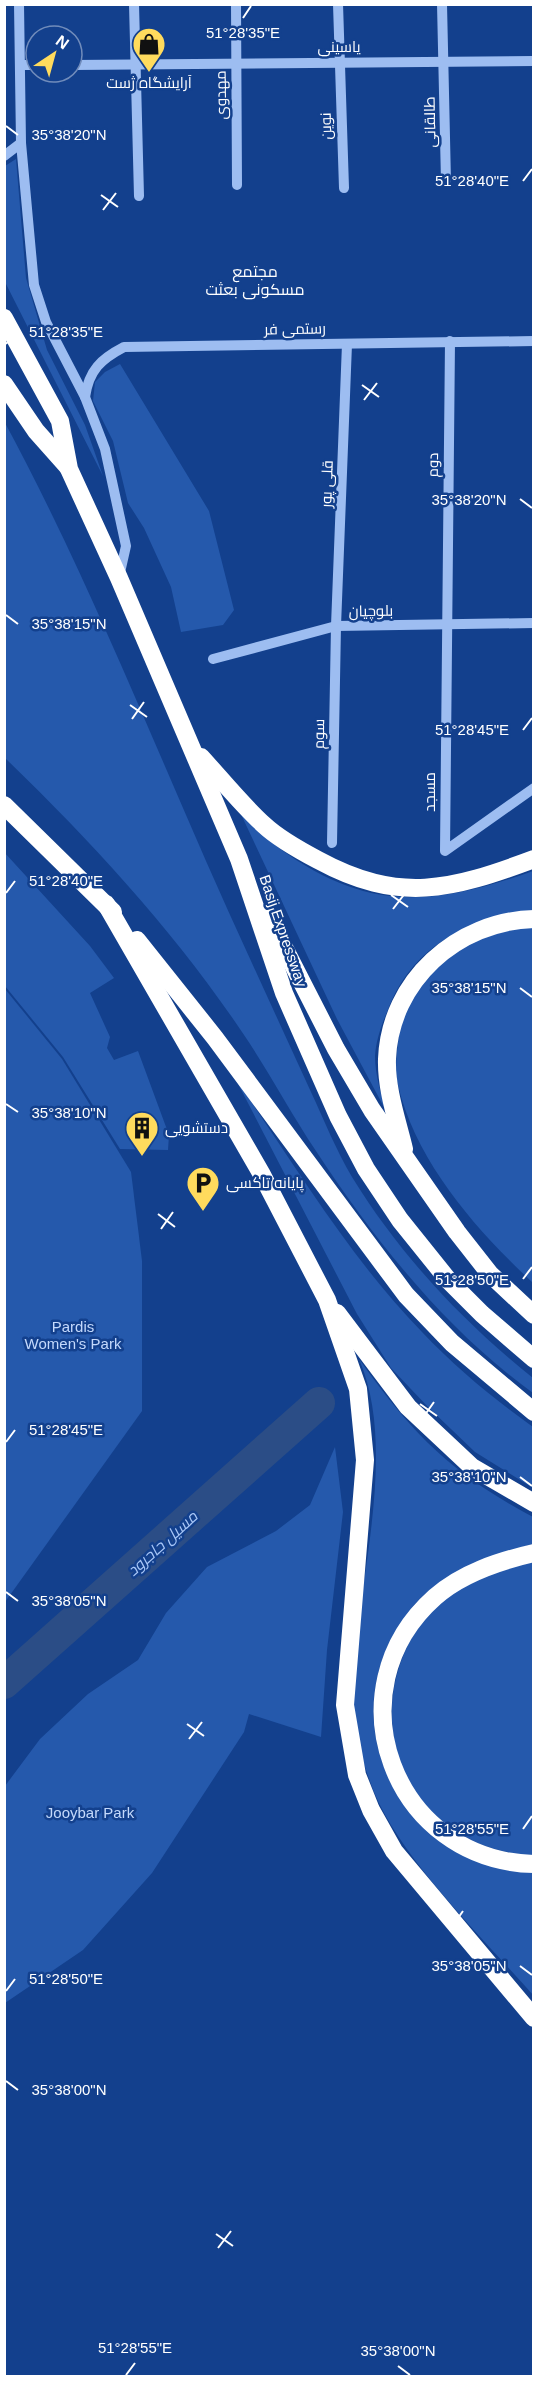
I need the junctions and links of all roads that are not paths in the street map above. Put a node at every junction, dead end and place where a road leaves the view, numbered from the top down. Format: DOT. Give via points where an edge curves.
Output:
graph roads {
  1 [pos="19,4"];
  2 [pos="134,4"];
  3 [pos="236,4"];
  4 [pos="338,4"];
  5 [pos="442,4"];
  6 [pos="444,61"];
  7 [pos="534,61"];
  8 [pos="339,62"];
  9 [pos="235,63"];
  10 [pos="137,64"];
  11 [pos="20,65"];
  12 [pos="24,65"];
  13 [pos="84,65"];
  14 [pos="21,143"];
  15 [pos="4,156"];
  16 [pos="446,182"];
  17 [pos="237,185"];
  18 [pos="344,188"];
  19 [pos="139,196"];
  20 [pos="4,318"];
  21 [pos="450,341"];
  22 [pos="534,341"];
  23 [pos="347,344"];
  24 [pos="4,384"];
  25 [pos="85,397"];
  26 [pos="69,469"];
  27 [pos="119,578"];
  28 [pos="534,623"];
  29 [pos="446,624"];
  30 [pos="336,626"];
  31 [pos="213,659"];
  32 [pos="190,745"];
  33 [pos="534,788"];
  34 [pos="4,805"];
  35 [pos="332,843"];
  36 [pos="239,859"];
  37 [pos="534,859"];
  38 [pos="106,904"];
  39 [pos="534,919"];
  40 [pos="406,1159"];
  41 [pos="327,1299"];
  42 [pos="534,1315"];
  43 [pos="534,1359"];
  44 [pos="534,1413"];
  45 [pos="534,1503"];
  46 [pos="534,1553"];
  47 [pos="534,1864"];
  48 [pos="534,2018"];
  1 -- 11 [label="street"];
  2 -- 10 [label="street"];
  3 -- 9 [label="street, مهدوی"];
  4 -- 8 [label="street"];
  5 -- 6 [label="street, طالقانی"];
  6 -- 7 [label="street, یاسینی"];
  6 -- 8 [label="street, یاسینی"];
  6 -- 16 [label="street, طالقانی"];
  8 -- 9 [label="street, یاسینی"];
  8 -- 18 [label="street, نوین"];
  9 -- 10 [label="street, یاسینی"];
  9 -- 17 [label="street, مهدوی"];
  10 -- 13 [label="street, یاسینی"];
  10 -- 19 [label="street"];
  11 -- 12 [label="street"];
  11 -- 14 [label="street"];
  14 -- 15 [label="street"];
  14 -- 25 [label="street" via="34,285 46,322"];
  20 -- 26 [label="highway" via="60,421"];
  21 -- 22 [label="street, رستمی فر"];
  21 -- 23 [label="street, رستمی فر"];
  21 -- 29 [label="street, دوم"];
  23 -- 25 [label="street, رستمی فر" via="124,347 96,365 87,379"];
  23 -- 30 [label="street, قلی پور"];
  24 -- 26 [label="highway" via="36,431"];
  25 -- 27 [label="street" via="105,449 126,546"];
  26 -- 27 [label="highway, Basij Expressway"];
  27 -- 32 [label="highway, Basij Expressway"];
  28 -- 29 [label="street, بلوچیان"];
  29 -- 30 [label="street, بلوچیان"];
  29 -- 33 [label="street, مسجد" via="445,851"];
  30 -- 31 [label="street, بلوچیان"];
  30 -- 35 [label="street, سوم"];
  32 -- 36 [label="highway, Basij Expressway"];
  32 -- 37 [label="highway" via="265,827 314,858 359,879 387,887 417,888 473,879"];
  34 -- 38 [label="highway"];
  36 -- 40 [label="highway" via="336,1048"];
  36 -- 43 [label="highway, Basij Expressway" via="284,993 366,1169 400,1220 449,1281"];
  38 -- 41 [label="highway" via="261,1173"];
  38 -- 44 [label="highway" via="215,1038 406,1295 452,1343"];
  39 -- 40 [label="highway" via="512,919 474,930 429,963 401,1003 387,1059 389,1087"];
  40 -- 42 [label="highway" via="490,1274"];
  41 -- 45 [label="highway" via="408,1407 472,1467"];
  41 -- 48 [label="highway" via="358,1389 365,1460 345,1705 357,1775 394,1851"];
  46 -- 47 [label="highway" via="482,1569 450,1586 418,1615 397,1646 383,1706 383,1725 396,1775 409,1800 429,1822 474,1852"];
}
